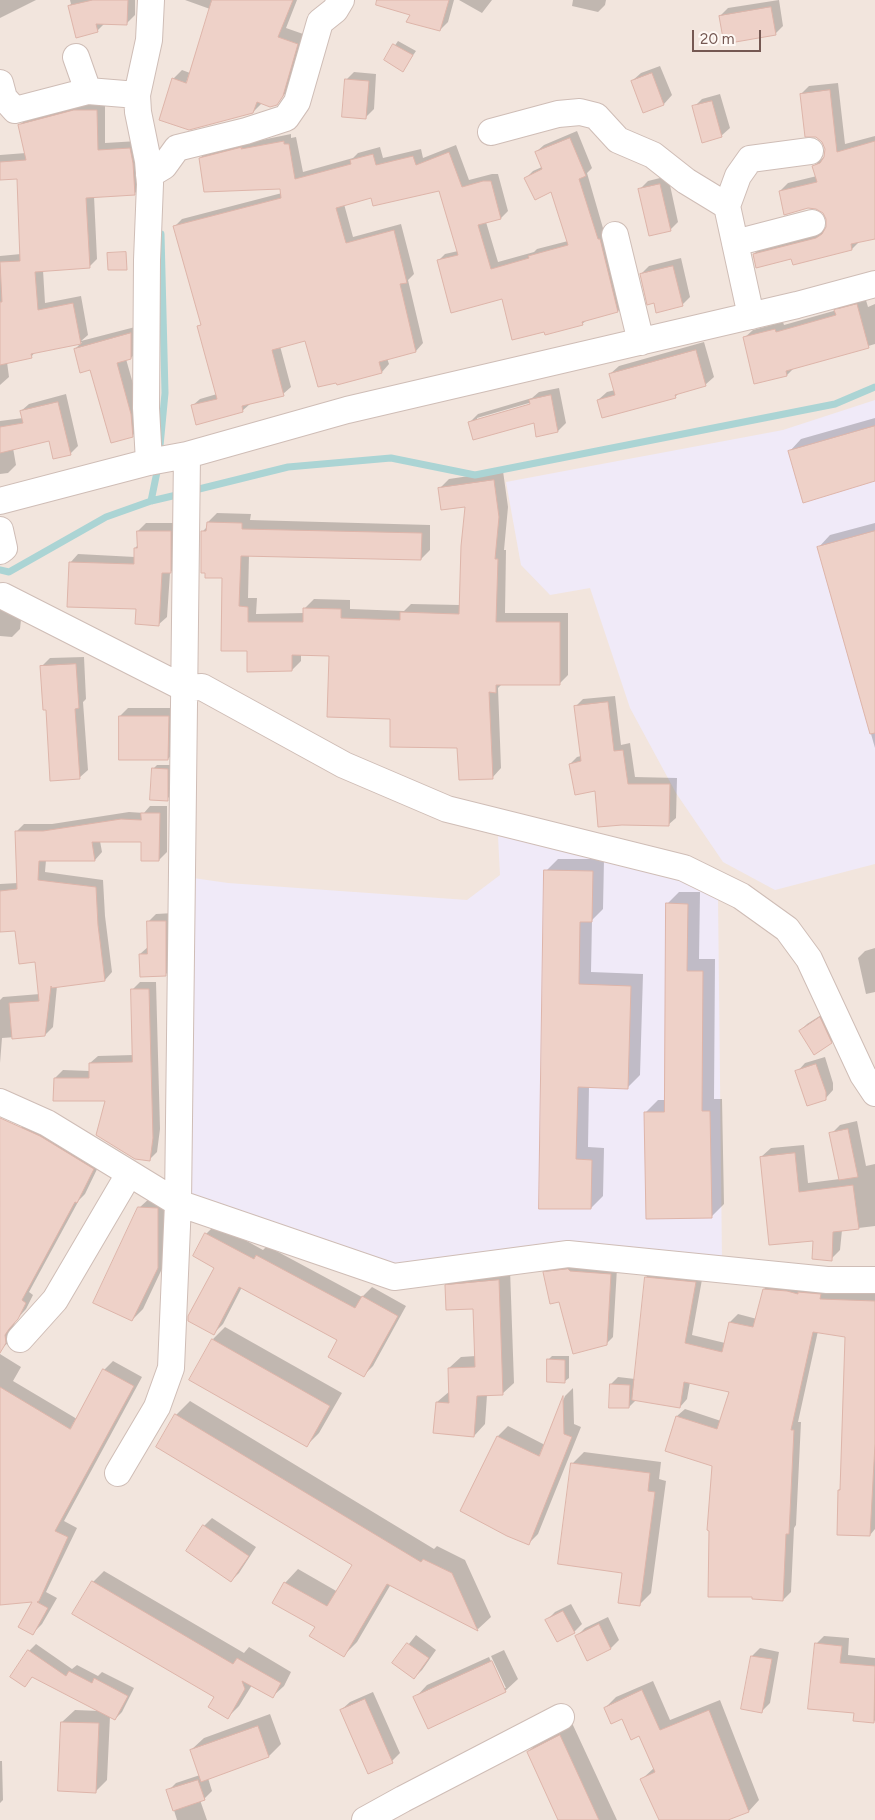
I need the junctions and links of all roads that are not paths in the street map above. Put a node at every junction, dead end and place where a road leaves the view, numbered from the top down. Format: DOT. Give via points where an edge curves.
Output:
graph roads {
  1 [pos="151,0"];
  2 [pos="341,0"];
  3 [pos="76,57"];
  4 [pos="0,83"];
  5 [pos="88,91"];
  6 [pos="137,95"];
  7 [pos="491,132"];
  8 [pos="810,151"];
  9 [pos="156,171"];
  10 [pos="727,206"];
  11 [pos="812,223"];
  12 [pos="615,235"];
  13 [pos="735,243"];
  14 [pos="875,284"];
  15 [pos="751,316"];
  16 [pos="641,342"];
  17 [pos="168,463"];
  18 [pos="0,501"];
  19 [pos="0,530"];
  20 [pos="0,551"];
  21 [pos="3,596"];
  22 [pos="184,688"];
  23 [pos="875,1093"];
  24 [pos="0,1102"];
  25 [pos="129,1174"];
  26 [pos="178,1202"];
  27 [pos="875,1280"];
  28 [pos="20,1339"];
  29 [pos="118,1473"];
  30 [pos="561,1717"];
  31 [pos="365,1820"];
  1 -- 6 [label="street" via="149,40"];
  2 -- 9 [label="street" via="320,22 297,102 286,118 177,148"];
  3 -- 5 [label="street"];
  4 -- 5 [label="street" via="4,98 15,110"];
  5 -- 6 [label="street"];
  6 -- 9 [label="street"];
  7 -- 10 [label="street" via="558,114 580,112 596,116 618,140 653,155 686,181"];
  8 -- 10 [label="street" via="750,159 738,176"];
  9 -- 17 [label="street" via="146,399"];
  10 -- 13 [label="street"];
  11 -- 13 [label="street"];
  12 -- 16 [label="street"];
  13 -- 15 [label="street"];
  14 -- 15 [label="street"];
  15 -- 16 [label="street"];
  16 -- 17 [label="street" via="347,410"];
  17 -- 18 [label="street"];
  17 -- 22 [label="street" via="186,508"];
  19 -- 20 [label="street" via="4,548"];
  21 -- 22 [label="street"];
  22 -- 23 [label="street" via="202,687 344,765 447,809 684,868 742,896 787,930 810,959 863,1075"];
  22 -- 26 [label="street"];
  24 -- 25 [label="street" via="47,1123"];
  25 -- 26 [label="street"];
  25 -- 28 [label="street" via="56,1300"];
  26 -- 27 [label="street" via="394,1277 568,1254 818,1280"];
  26 -- 29 [label="street" via="171,1368 157,1407"];
  30 -- 31 [label="street"];
}
